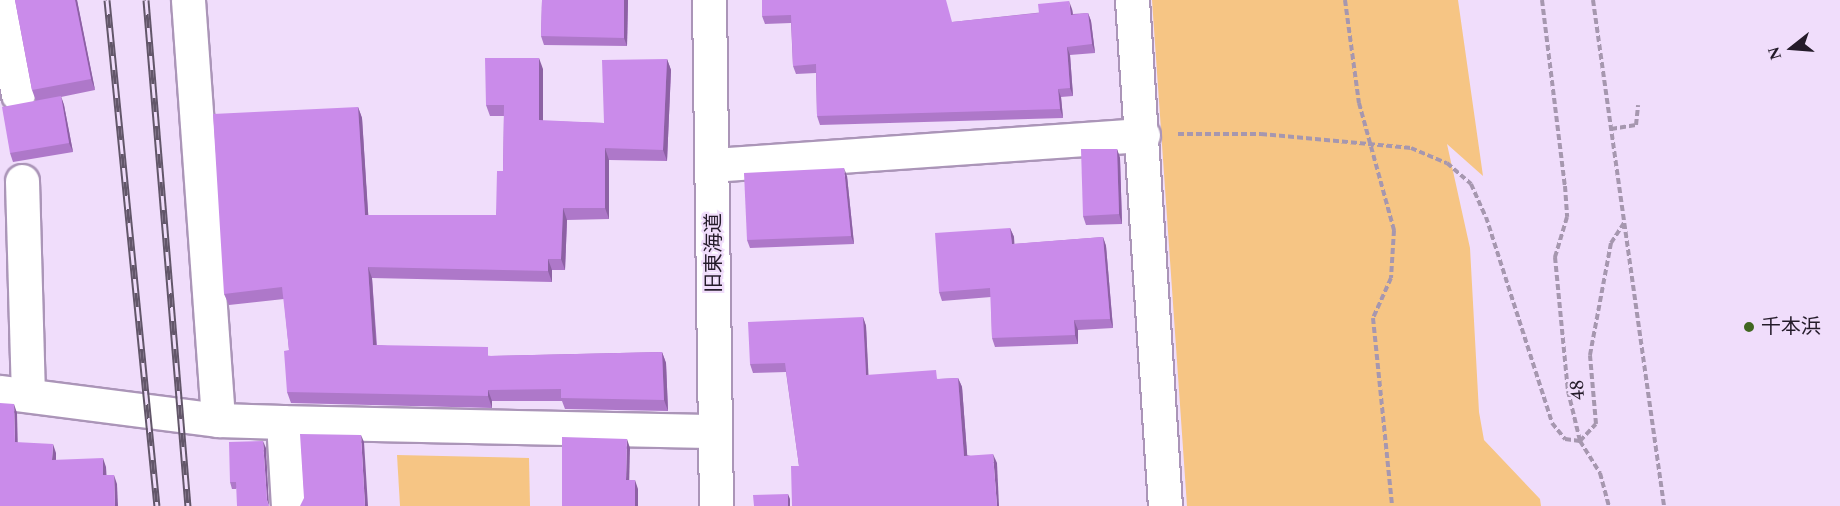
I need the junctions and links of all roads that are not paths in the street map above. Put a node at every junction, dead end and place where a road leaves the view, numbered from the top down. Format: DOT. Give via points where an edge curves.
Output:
graph roads {
  1 [pos="0,0"];
  2 [pos="188,0"];
  3 [pos="709,0"];
  4 [pos="1132,0"];
  5 [pos="18,94"];
  6 [pos="1143,135"];
  7 [pos="713,165"];
  8 [pos="22,181"];
  9 [pos="14,393"];
  10 [pos="218,420"];
  11 [pos="283,422"];
  12 [pos="715,431"];
  13 [pos="288,506"];
  14 [pos="716,506"];
  15 [pos="1165,506"];
  1 -- 5 [label="street"];
  2 -- 10 [label="street"];
  3 -- 7 [label="street, 旧東海道"];
  4 -- 6 [label="street"];
  6 -- 7 [label="street"];
  6 -- 15 [label="street"];
  7 -- 12 [label="street, 旧東海道"];
  8 -- 9 [label="street"];
  9 -- 10 [label="street"];
  10 -- 11 [label="street"];
  11 -- 12 [label="street"];
  11 -- 13 [label="street"];
  12 -- 14 [label="street, 旧東海道"];
}
